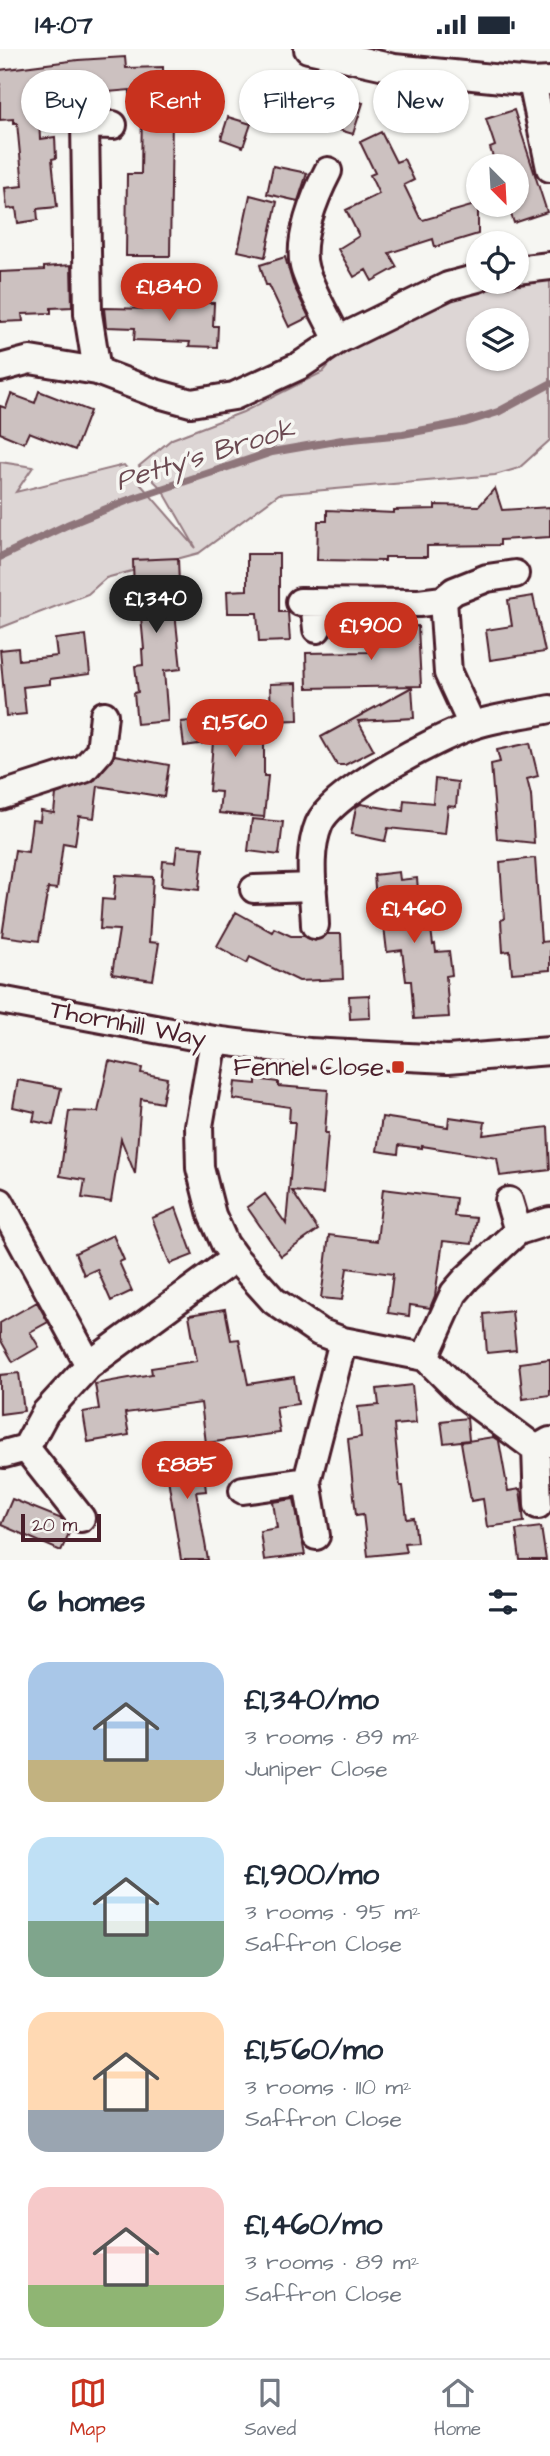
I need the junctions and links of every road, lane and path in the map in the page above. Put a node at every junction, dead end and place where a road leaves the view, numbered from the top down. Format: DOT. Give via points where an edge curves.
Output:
graph roads {
  1 [pos="308,49"];
  2 [pos="541,82"];
  3 [pos="113,125"];
  4 [pos="550,168"];
  5 [pos="328,171"];
  6 [pos="550,266"];
  7 [pos="529,268"];
  8 [pos="466,281"];
  9 [pos="338,340"];
  10 [pos="0,368"];
  11 [pos="97,371"];
  12 [pos="515,574"];
  13 [pos="443,600"];
  14 [pos="317,629"];
  15 [pos="550,710"];
  16 [pos="104,715"];
  17 [pos="472,725"];
  18 [pos="0,796"];
  19 [pos="313,887"];
  20 [pos="254,889"];
  21 [pos="315,925"];
  22 [pos="0,1000"];
  23 [pos="214,1040"];
  24 [pos="550,1051"];
  25 [pos="509,1201"];
  26 [pos="0,1202"];
  27 [pos="550,1220"];
  28 [pos="518,1231"];
  29 [pos="235,1258"];
  30 [pos="343,1341"];
  31 [pos="425,1357"];
  32 [pos="89,1365"];
  33 [pos="543,1445"];
  34 [pos="307,1481"];
  35 [pos="243,1490"];
  36 [pos="538,1505"];
  37 [pos="81,1518"];
  38 [pos="316,1536"];
  1 -- 2 [label="street" via="394,68"];
  2 -- 4 [label="street"];
  3 -- 11 [label="street" via="85,124 88,314"];
  5 -- 9 [label="street" via="313,199 304,237 304,268"];
  6 -- 7 [label="street"];
  8 -- 9 [label="street"];
  9 -- 11 [label="street" via="299,366 234,396 191,403"];
  10 -- 11 [label="street" via="30,360"];
  12 -- 13 [label="street" via="471,583"];
  13 -- 14 [label="street" via="307,602"];
  13 -- 17 [label="street" via="448,673"];
  15 -- 17 [label="street"];
  16 -- 18 [label="street" via="100,751 84,769"];
  17 -- 19 [label="street" via="385,768 339,800 319,822 312,851"];
  19 -- 20 [label="street"];
  19 -- 21 [label="street"];
  22 -- 23 [label="street, Thornhill Way"];
  23 -- 24 [label="street, Thornhill Way" via="309,1052 448,1059"];
  23 -- 29 [label="street" via="199,1126 200,1168 212,1216"];
  25 -- 28 [label="street"];
  26 -- 32 [label="street"];
  27 -- 28 [label="street"];
  28 -- 31 [label="street" via="454,1293"];
  29 -- 30 [label="street" via="274,1301 319,1332"];
  29 -- 32 [label="street"];
  30 -- 31 [label="street"];
  30 -- 34 [label="street"];
  31 -- 33 [label="street" via="462,1394"];
  32 -- 37 [label="street" via="15,1451"];
  33 -- 36 [label="street"];
  34 -- 35 [label="street"];
  34 -- 38 [label="street"];
}
